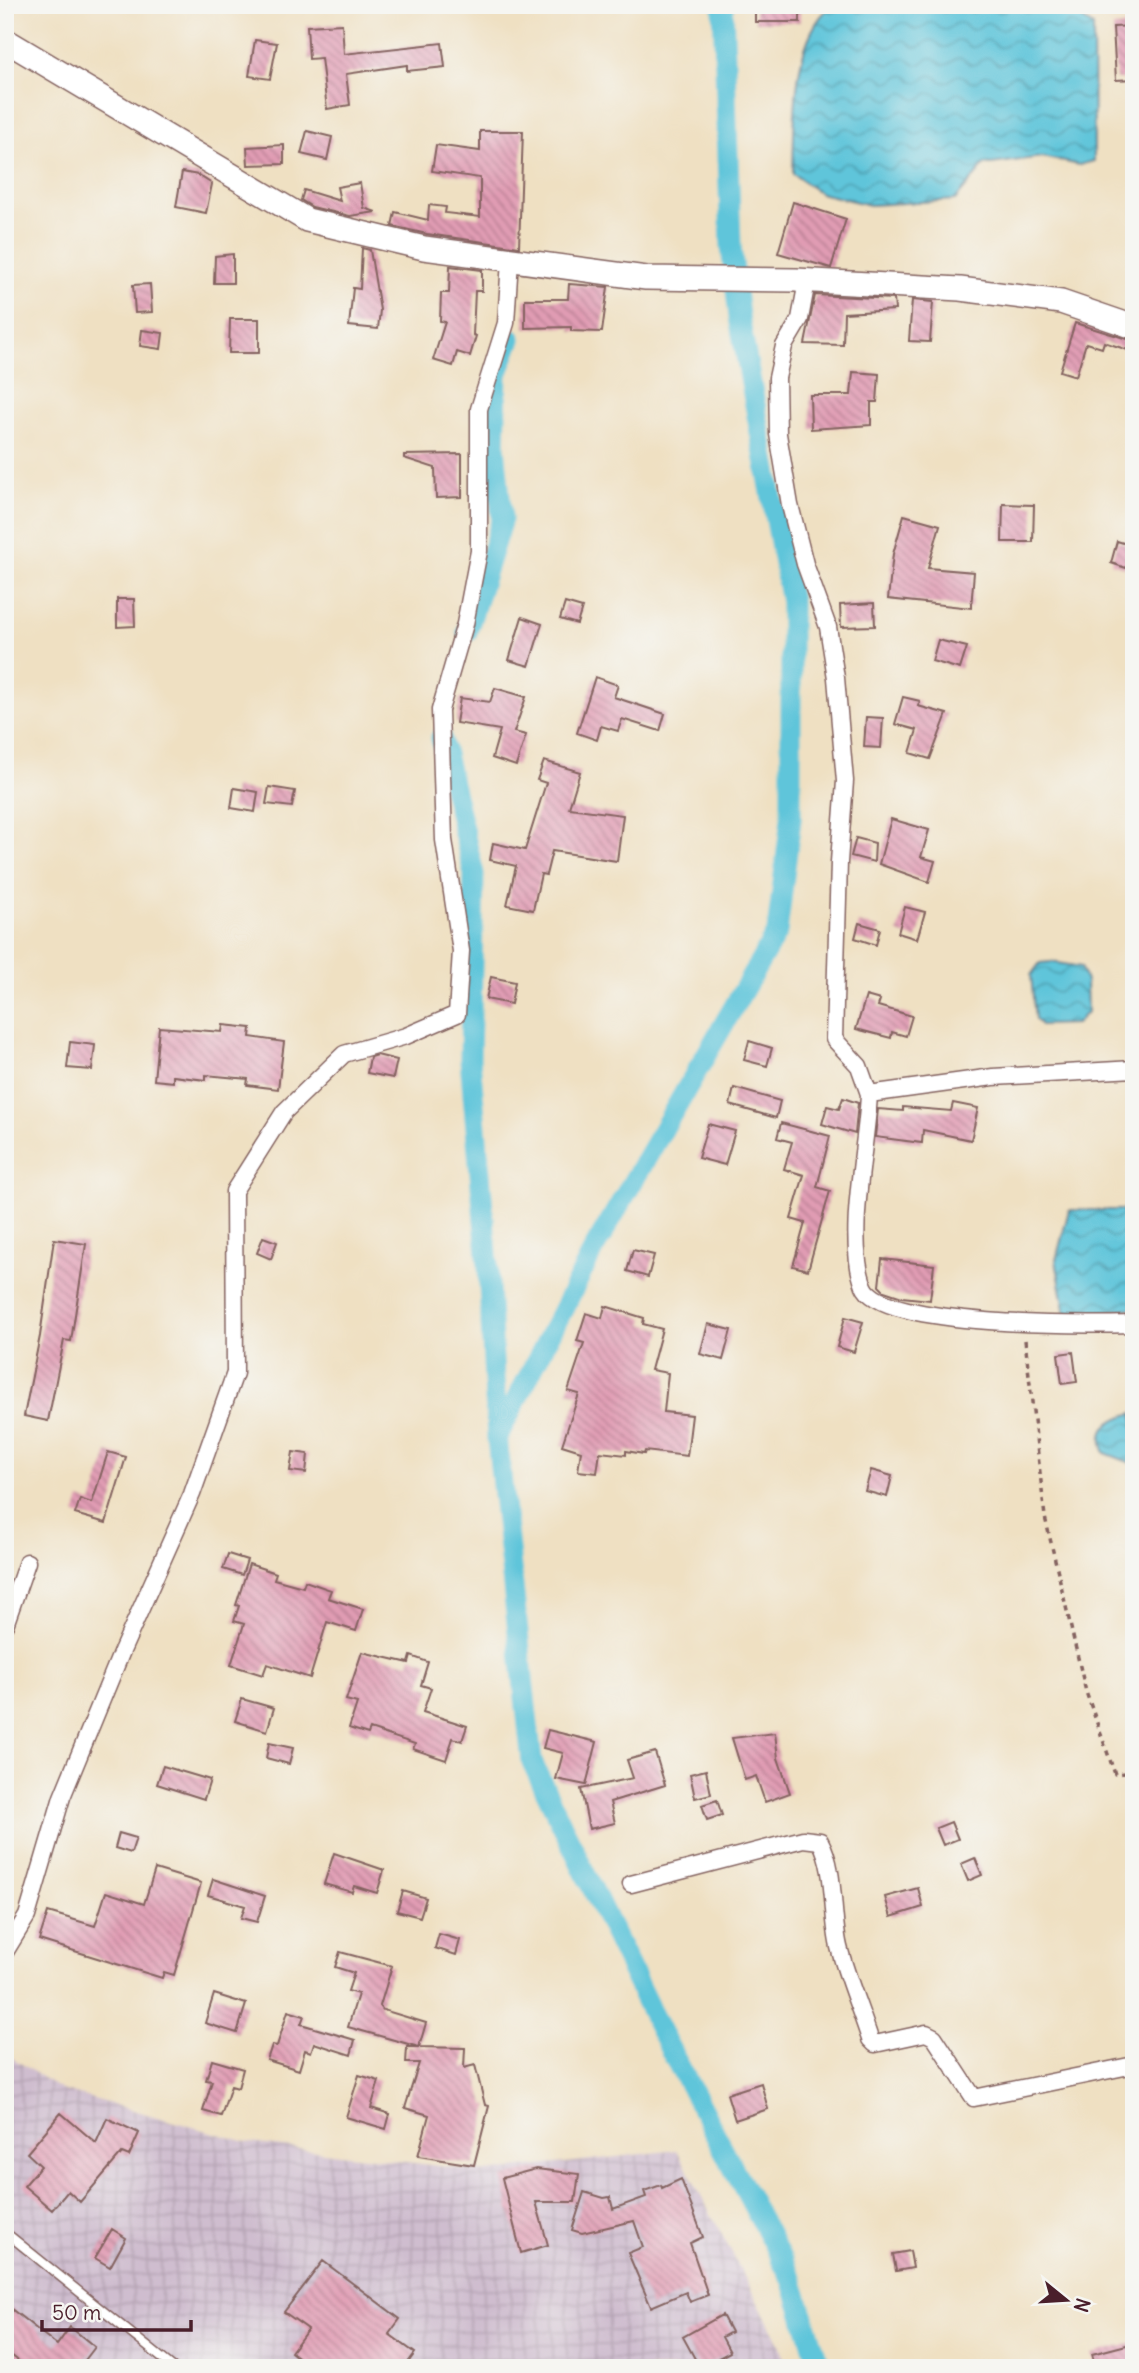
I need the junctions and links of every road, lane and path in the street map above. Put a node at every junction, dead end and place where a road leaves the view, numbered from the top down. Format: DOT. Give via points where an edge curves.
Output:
graph roads {
  1 [pos="5,40"];
  2 [pos="510,260"];
  3 [pos="799,280"];
  4 [pos="1134,327"];
  5 [pos="1134,1069"];
  6 [pos="869,1094"];
  7 [pos="1134,1324"];
  8 [pos="1023,1325"];
  9 [pos="27,1562"];
  10 [pos="5,1625"];
  11 [pos="1134,1772"];
  12 [pos="631,1884"];
  13 [pos="5,1952"];
  14 [pos="1134,2065"];
  15 [pos="5,2232"];
  16 [pos="174,2368"];
  1 -- 2 [label="main road" via="307,220 424,248"];
  2 -- 3 [label="main road" via="646,278"];
  2 -- 13 [label="street" via="506,323 479,409 479,551 440,710 444,840 461,951 457,1014 407,1036 344,1054 284,1112 234,1191 235,1373 192,1494 62,1797 27,1916"];
  3 -- 4 [label="main road" via="960,289 1061,302"];
  3 -- 6 [label="street" via="805,292 800,319 785,346 777,378 778,434 790,505 828,626 836,678 845,781 834,1039 859,1066"];
  5 -- 6 [label="street" via="993,1077"];
  6 -- 8 [label="street" via="860,1173 858,1262 864,1289 876,1300 897,1306"];
  7 -- 8 [label="street"];
  8 -- 11 [label="path" via="1045,1517 1086,1692 1115,1774"];
  9 -- 10 [label="street"];
  12 -- 14 [label="street" via="803,1839 820,1841 828,1856 839,1947 875,2044 926,2034 934,2037 974,2098"];
  15 -- 16 [label="lane"];
}
